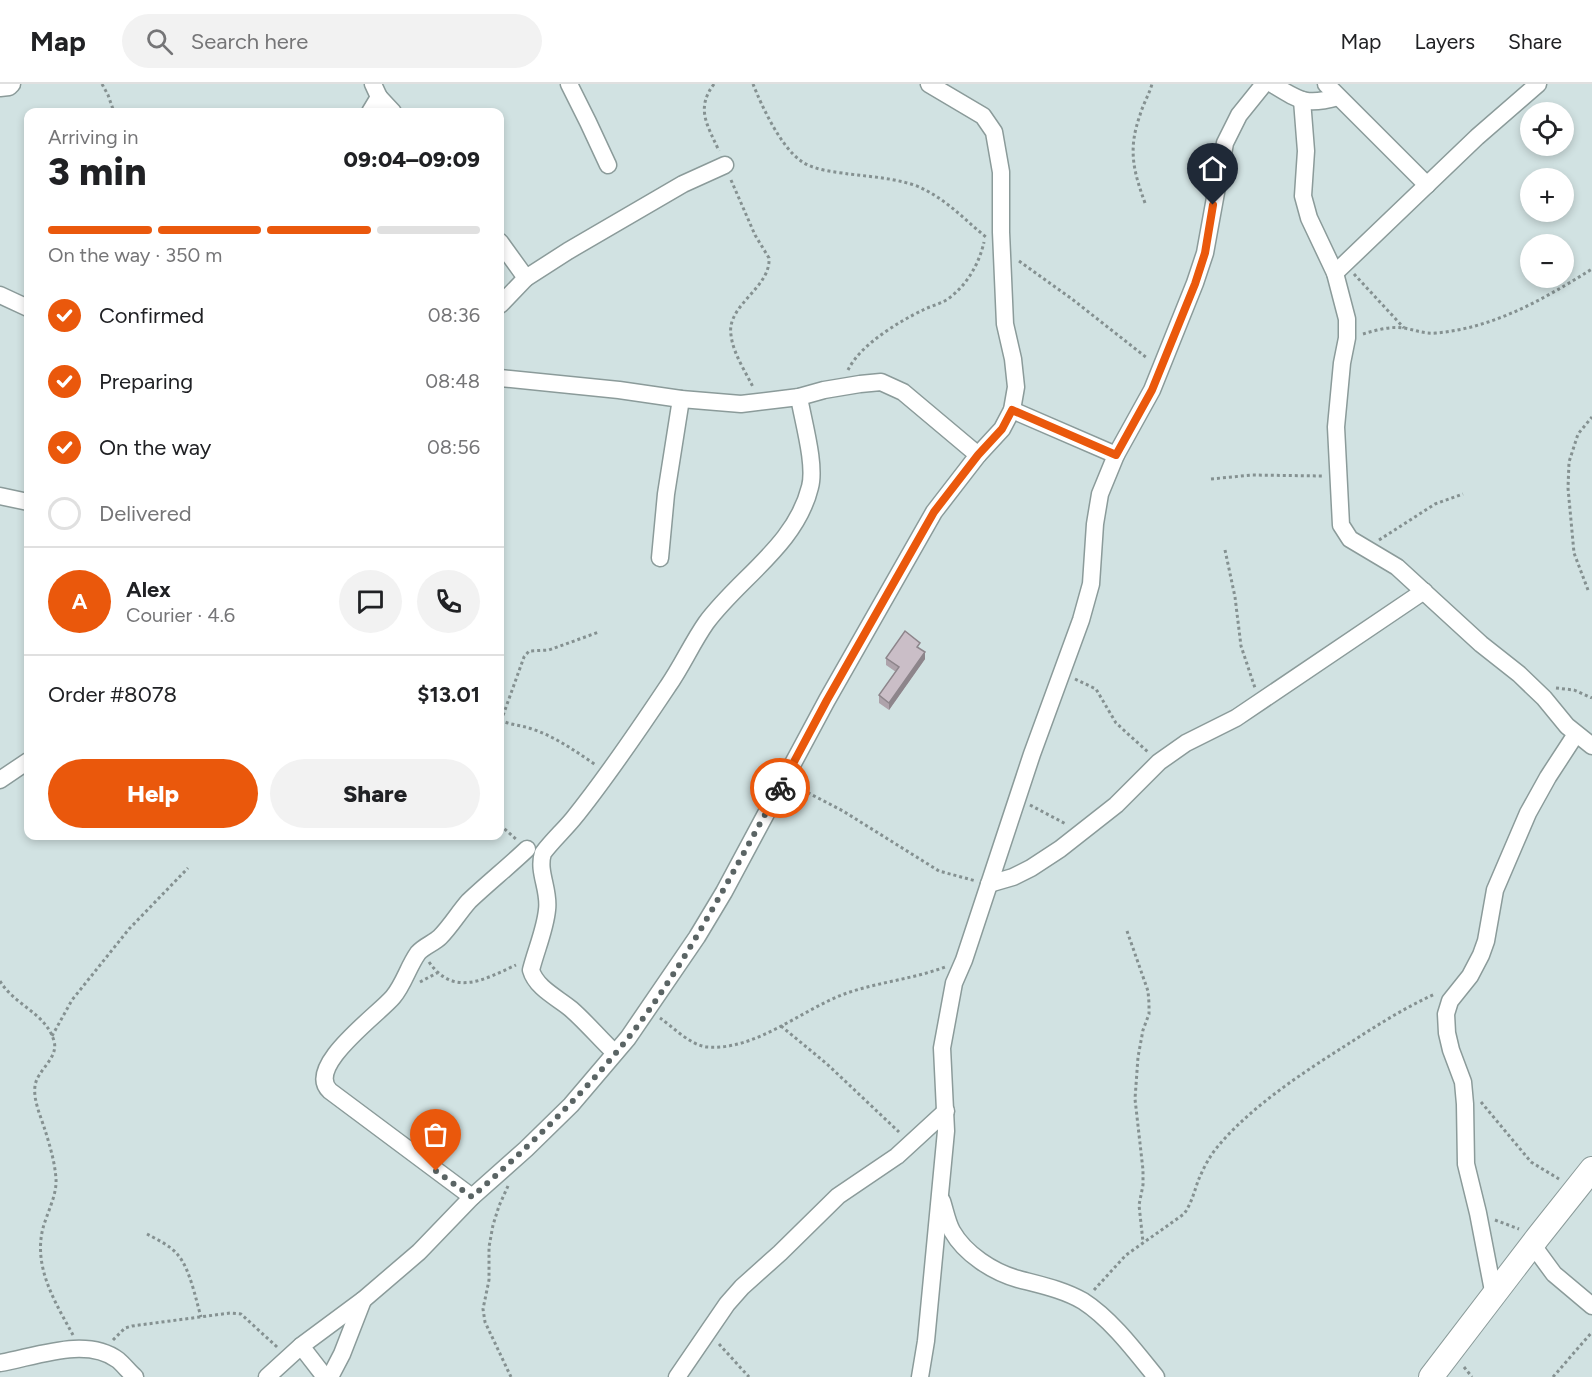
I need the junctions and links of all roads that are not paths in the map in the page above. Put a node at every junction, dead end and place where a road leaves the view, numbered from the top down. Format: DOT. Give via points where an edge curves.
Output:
graph roads {
  1 [pos="12,84"];
  2 [pos="569,84"];
  3 [pos="929,84"];
  4 [pos="1264,84"];
  5 [pos="1272,84"];
  6 [pos="1538,84"];
  7 [pos="0,88"];
  8 [pos="1331,88"];
  9 [pos="376,90"];
  10 [pos="1302,100"];
  11 [pos="371,108"];
  12 [pos="390,108"];
  13 [pos="608,165"];
  14 [pos="725,165"];
  15 [pos="1427,185"];
  16 [pos="504,248"];
  17 [pos="1340,269"];
  18 [pos="526,278"];
  19 [pos="0,295"];
  20 [pos="504,301"];
  21 [pos="24,306"];
  22 [pos="504,378"];
  23 [pos="799,397"];
  24 [pos="681,399"];
  25 [pos="1012,410"];
  26 [pos="978,455"];
  27 [pos="1116,455"];
  28 [pos="0,496"];
  29 [pos="24,501"];
  30 [pos="660,558"];
  31 [pos="1424,591"];
  32 [pos="1576,734"];
  33 [pos="1592,745"];
  34 [pos="24,764"];
  35 [pos="0,780"];
  36 [pos="527,849"];
  37 [pos="989,884"];
  38 [pos="615,1053"];
  39 [pos="946,1111"];
  40 [pos="1592,1169"];
  41 [pos="940,1196"];
  42 [pos="472,1197"];
  43 [pos="1535,1240"];
  44 [pos="1494,1296"];
  45 [pos="363,1300"];
  46 [pos="1592,1306"];
  47 [pos="295,1352"];
  48 [pos="0,1363"];
  49 [pos="135,1377"];
  50 [pos="267,1377"];
  51 [pos="325,1377"];
  52 [pos="330,1377"];
  53 [pos="677,1377"];
  54 [pos="920,1377"];
  55 [pos="1156,1377"];
  56 [pos="1431,1377"];
  1 -- 7 [label="street"];
  2 -- 13 [label="street"];
  3 -- 25 [label="street" via="983,116 994,132 1001,172 1005,324 1016,387"];
  4 -- 27 [label="street" via="1239,115 1225,143 1205,253 1195,284 1152,390"];
  5 -- 10 [label="street"];
  6 -- 15 [label="street"];
  8 -- 10 [label="street" via="1318,102"];
  8 -- 15 [label="street"];
  9 -- 11 [label="street"];
  9 -- 12 [label="street"];
  10 -- 17 [label="street" via="1304,196 1309,218"];
  14 -- 18 [label="street" via="682,184"];
  15 -- 17 [label="street"];
  16 -- 18 [label="street"];
  17 -- 31 [label="street" via="1347,319 1336,427 1341,525 1350,538 1397,567"];
  18 -- 20 [label="street"];
  19 -- 21 [label="street"];
  22 -- 24 [label="street"];
  23 -- 24 [label="street" via="741,404"];
  23 -- 26 [label="street" via="844,386 881,382 894,386"];
  23 -- 38 [label="street" via="811,477 803,506 774,551 723,601 705,625 669,684 540,861 548,894 531,970 533,976"];
  24 -- 30 [label="street"];
  25 -- 26 [label="street" via="1002,429"];
  25 -- 27 [label="street"];
  26 -- 38 [label="street" via="934,512 697,937"];
  27 -- 37 [label="street" via="1100,494 1091,584"];
  28 -- 29 [label="street"];
  31 -- 32 [label="street" via="1530,684"];
  31 -- 37 [label="street" via="1236,718 1186,743 1159,762 1116,805 1031,868"];
  32 -- 33 [label="street"];
  32 -- 44 [label="street" via="1528,813 1495,890 1486,941 1475,968 1450,1001 1445,1021 1463,1082 1466,1164"];
  34 -- 35 [label="street"];
  36 -- 42 [label="street" via="470,901 442,935 421,950 392,999 351,1037 325,1071 323,1080 330,1091"];
  37 -- 39 [label="street" via="954,983 942,1048"];
  38 -- 42 [label="street" via="571,1105"];
  39 -- 41 [label="street"];
  39 -- 53 [label="street" via="897,1156 838,1196 742,1287"];
  40 -- 43 [label="street"];
  41 -- 54 [label="street"];
  41 -- 55 [label="street" via="952,1231 980,1260 997,1271 1043,1284 1083,1302 1136,1351"];
  42 -- 45 [label="street" via="419,1252"];
  43 -- 44 [label="street"];
  43 -- 46 [label="street" via="1554,1274"];
  44 -- 56 [label="street"];
  45 -- 47 [label="street"];
  45 -- 52 [label="street"];
  47 -- 50 [label="street"];
  47 -- 51 [label="street"];
  48 -- 49 [label="street" via="66,1349 81,1350 107,1354"];
}
